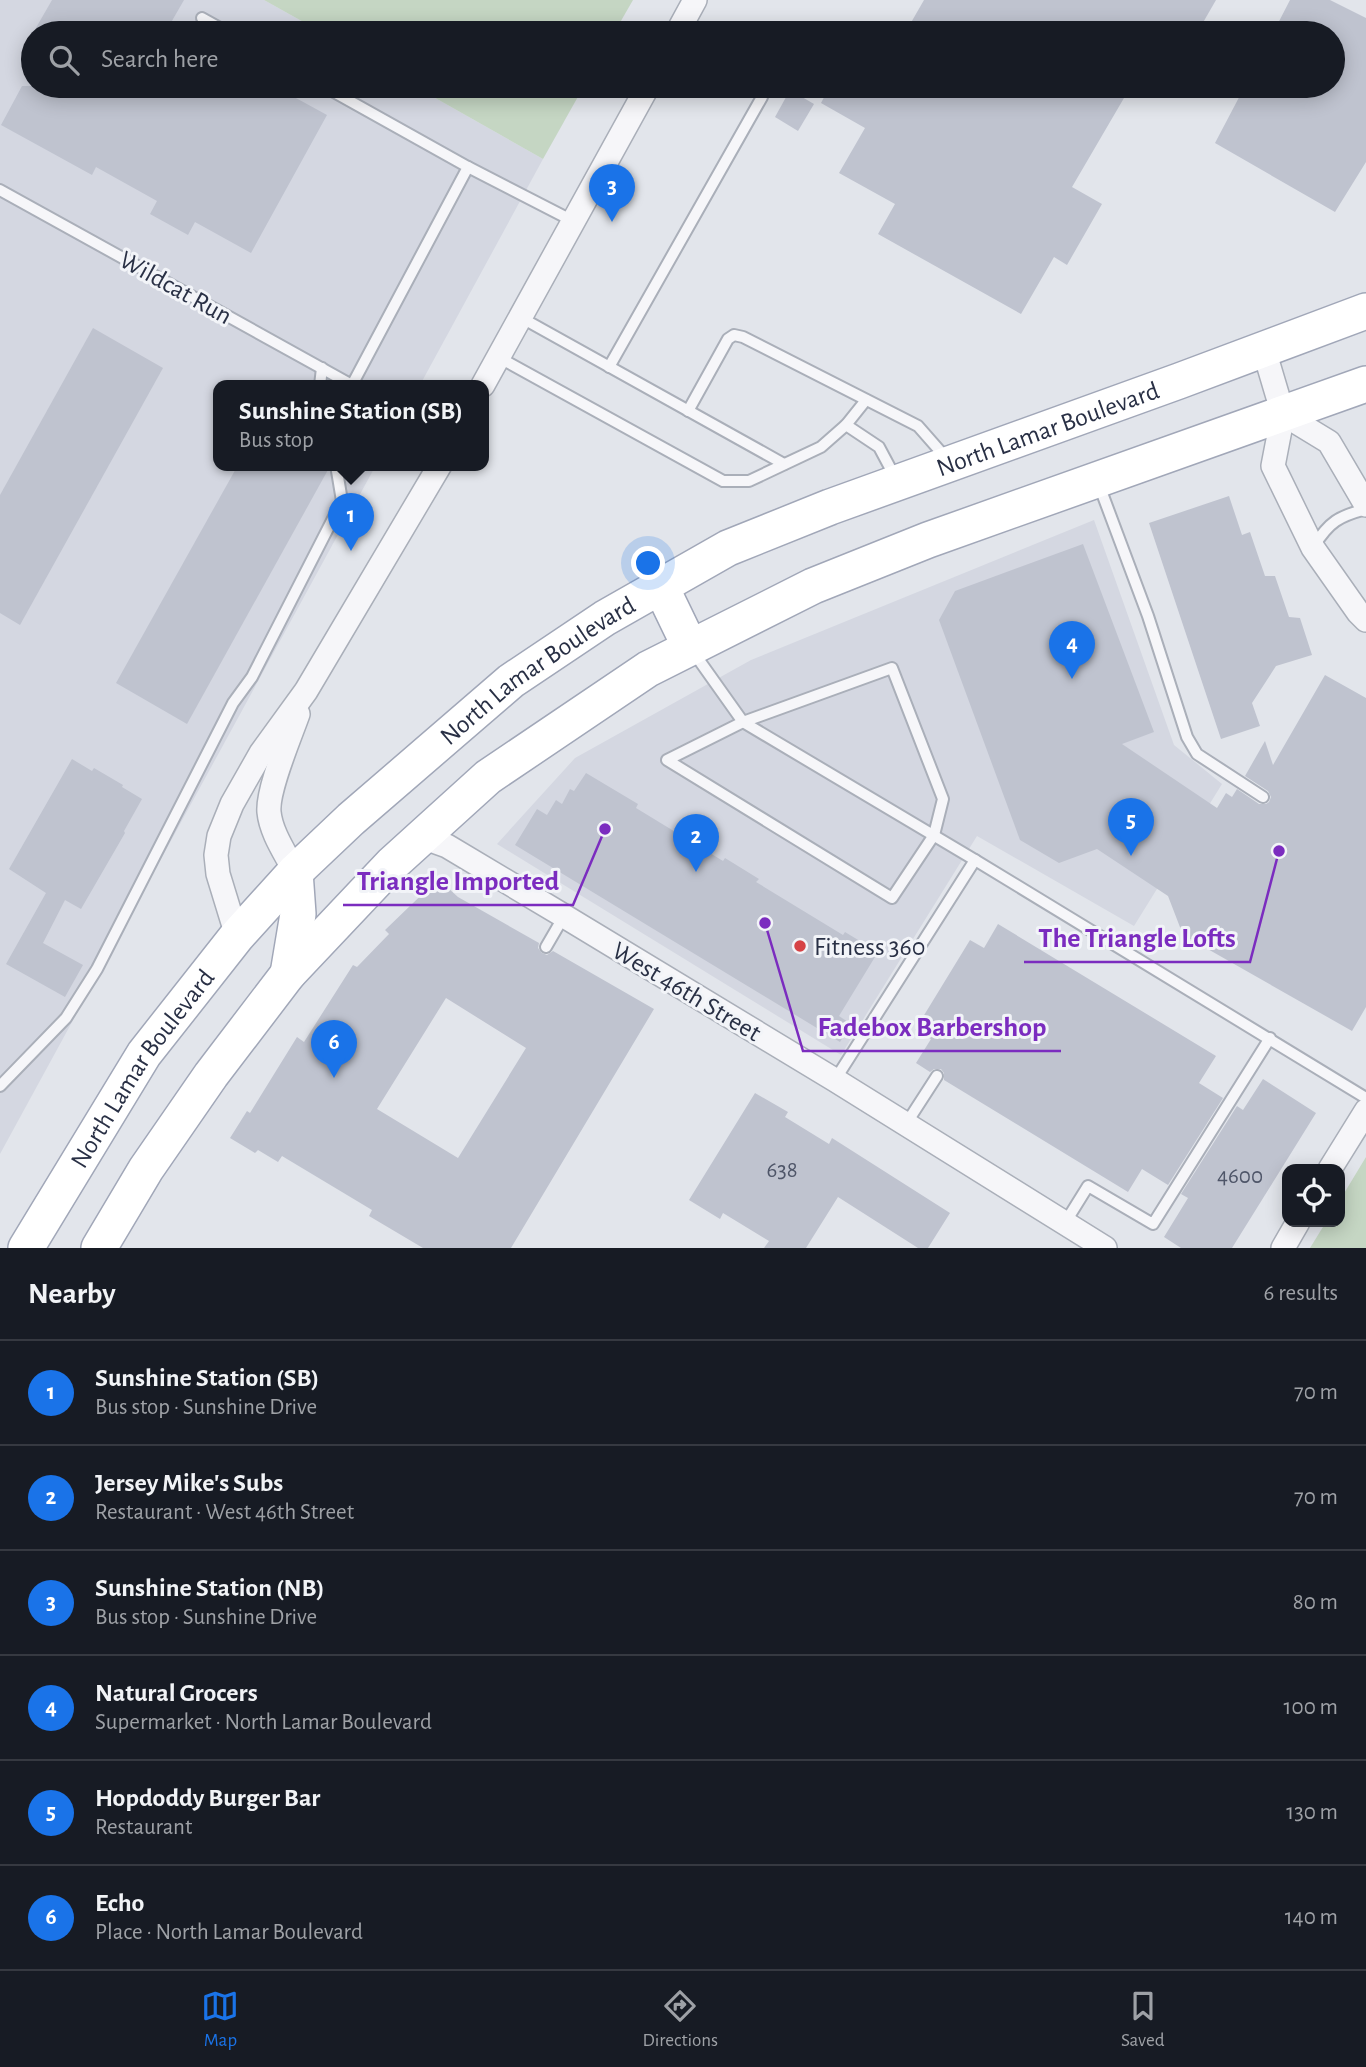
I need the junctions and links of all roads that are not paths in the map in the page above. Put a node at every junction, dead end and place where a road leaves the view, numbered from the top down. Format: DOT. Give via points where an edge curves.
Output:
graph roads {
  1 [pos="695,0"];
  2 [pos="202,18"];
  3 [pos="207,21"];
  4 [pos="684,21"];
  5 [pos="345,98"];
  6 [pos="641,98"];
  7 [pos="761,98"];
  8 [pos="468,166"];
  9 [pos="2,195"];
  10 [pos="573,221"];
  11 [pos="1366,311"];
  12 [pos="520,317"];
  13 [pos="1264,350"];
  14 [pos="498,357"];
  15 [pos="609,367"];
  16 [pos="322,369"];
  17 [pos="321,380"];
  18 [pos="343,380"];
  19 [pos="355,380"];
  20 [pos="486,380"];
  21 [pos="1366,384"];
  22 [pos="866,400"];
  23 [pos="688,411"];
  24 [pos="1283,414"];
  25 [pos="846,425"];
  26 [pos="951,463"];
  27 [pos="784,464"];
  28 [pos="337,471"];
  29 [pos="436,471"];
  30 [pos="1097,479"];
  31 [pos="898,482"];
  32 [pos="1366,507"];
  33 [pos="1313,548"];
  34 [pos="661,587"];
  35 [pos="1366,620"];
  36 [pos="690,647"];
  37 [pos="306,691"];
  38 [pos="743,722"];
  39 [pos="1263,797"];
  40 [pos="934,835"];
  41 [pos="434,836"];
  42 [pos="975,860"];
  43 [pos="295,872"];
  44 [pos="564,916"];
  45 [pos="237,936"];
  46 [pos="546,947"];
  47 [pos="288,974"];
  48 [pos="1270,1038"];
  49 [pos="937,1076"];
  50 [pos="835,1080"];
  51 [pos="0,1086"];
  52 [pos="1366,1098"];
  53 [pos="1366,1111"];
  54 [pos="906,1125"];
  55 [pos="1334,1164"];
  56 [pos="1065,1223"];
  57 [pos="1295,1227"];
  58 [pos="26,1248"];
  59 [pos="99,1248"];
  60 [pos="1105,1248"];
  61 [pos="1283,1248"];
  1 -- 4 [label="street"];
  2 -- 3 [label="lane"];
  5 -- 8 [label="lane"];
  6 -- 10 [label="street"];
  7 -- 15 [label="lane"];
  8 -- 10 [label="lane"];
  8 -- 19 [label="lane"];
  9 -- 16 [label="lane, Wildcat Run"];
  10 -- 12 [label="street"];
  11 -- 13 [label="main road, North Lamar Boulevard"];
  12 -- 14 [label="street"];
  12 -- 15 [label="lane"];
  13 -- 24 [label="street"];
  13 -- 26 [label="main road, North Lamar Boulevard"];
  14 -- 20 [label="street"];
  14 -- 27 [label="lane" via="723,481 749,481"];
  15 -- 23 [label="lane"];
  16 -- 17 [label="lane"];
  16 -- 18 [label="lane, Wildcat Run"];
  21 -- 24 [label="main road"];
  22 -- 23 [label="lane" via="734,335"];
  22 -- 25 [label="lane"];
  22 -- 26 [label="lane" via="918,426"];
  23 -- 27 [label="lane"];
  24 -- 30 [label="main road"];
  24 -- 32 [label="street" via="1329,442"];
  24 -- 33 [label="street" via="1273,466"];
  25 -- 27 [label="lane" via="821,447"];
  25 -- 31 [label="lane" via="879,447"];
  26 -- 31 [label="main road, North Lamar Boulevard"];
  28 -- 51 [label="lane" via="342,501 97,969 66,1018"];
  29 -- 37 [label="street"];
  30 -- 36 [label="main road" via="813,586"];
  30 -- 39 [label="lane" via="1187,737 1198,754"];
  31 -- 34 [label="main road, North Lamar Boulevard" via="728,548"];
  32 -- 33 [label="lane" via="1325,528"];
  33 -- 35 [label="street"];
  34 -- 36 [label="main road"];
  34 -- 43 [label="main road, North Lamar Boulevard" via="511,681"];
  36 -- 38 [label="lane"];
  36 -- 41 [label="main road" via="648,669 488,777"];
  37 -- 43 [label="street" via="270,798 270,815"];
  37 -- 45 [label="street" via="261,752 219,836 218,874"];
  38 -- 40 [label="lane"];
  38 -- 40 [label="lane" via="892,668 943,799"];
  38 -- 40 [label="lane" via="667,760 892,898"];
  40 -- 42 [label="lane"];
  41 -- 44 [label="street, West 46th Street"];
  41 -- 47 [label="main road" via="392,864"];
  42 -- 48 [label="lane"];
  42 -- 50 [label="lane"];
  43 -- 45 [label="main road, North Lamar Boulevard"];
  43 -- 47 [label="main road" via="298,914"];
  44 -- 46 [label="lane"];
  44 -- 50 [label="street, West 46th Street"];
  45 -- 58 [label="main road, North Lamar Boulevard" via="144,1054"];
  47 -- 59 [label="main road" via="154,1158"];
  48 -- 52 [label="lane"];
  48 -- 56 [label="lane" via="1153,1224 1088,1186"];
  49 -- 54 [label="lane"];
  50 -- 54 [label="street, West 46th Street"];
  53 -- 55 [label="street"];
  54 -- 56 [label="street, West 46th Street"];
  56 -- 60 [label="street, West 46th Street"];
  57 -- 61 [label="street"];
}
